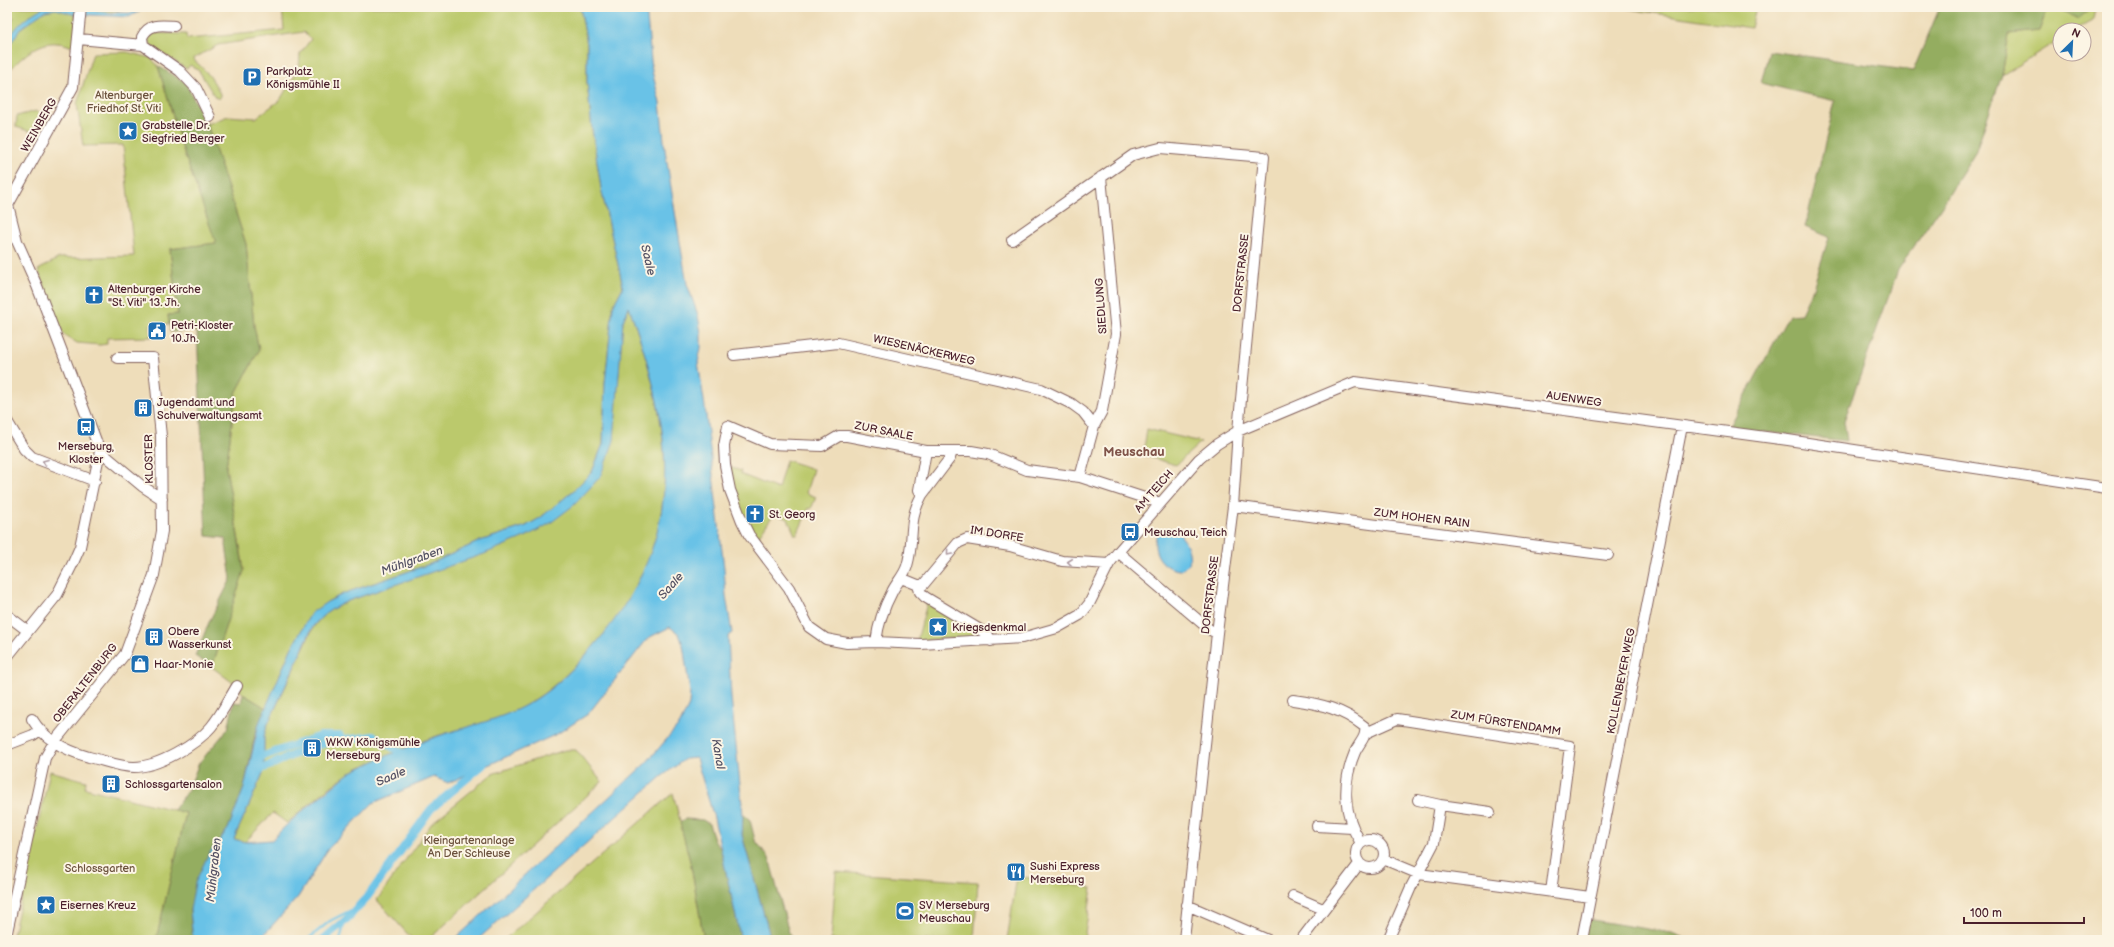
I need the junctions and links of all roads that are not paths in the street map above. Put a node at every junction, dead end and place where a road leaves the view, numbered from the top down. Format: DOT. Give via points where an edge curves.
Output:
graph roads {
  1 [pos="81,7"];
  2 [pos="174,26"];
  3 [pos="79,39"];
  4 [pos="143,44"];
  5 [pos="210,117"];
  6 [pos="1102,177"];
  7 [pos="8,214"];
  8 [pos="1012,240"];
  9 [pos="734,355"];
  10 [pos="117,358"];
  11 [pos="7,421"];
  12 [pos="1094,426"];
  13 [pos="1682,426"];
  14 [pos="1238,431"];
  15 [pos="100,451"];
  16 [pos="926,451"];
  17 [pos="952,451"];
  18 [pos="1080,476"];
  19 [pos="95,481"];
  20 [pos="2107,488"];
  21 [pos="922,495"];
  22 [pos="162,499"];
  23 [pos="1160,502"];
  24 [pos="1233,506"];
  25 [pos="1118,552"];
  26 [pos="1608,555"];
  27 [pos="1109,564"];
  28 [pos="901,578"];
  29 [pos="918,585"];
  30 [pos="7,615"];
  31 [pos="28,631"];
  32 [pos="1217,633"];
  33 [pos="991,641"];
  34 [pos="876,642"];
  35 [pos="7,657"];
  36 [pos="237,686"];
  37 [pos="1293,700"];
  38 [pos="32,718"];
  39 [pos="40,730"];
  40 [pos="1366,733"];
  41 [pos="54,742"];
  42 [pos="7,745"];
  43 [pos="1418,800"];
  44 [pos="1440,805"];
  45 [pos="1490,812"];
  46 [pos="1317,826"];
  47 [pos="1352,828"];
  48 [pos="1361,843"];
  49 [pos="1383,859"];
  50 [pos="1360,864"];
  51 [pos="1418,874"];
  52 [pos="1551,892"];
  53 [pos="1293,896"];
  54 [pos="1590,897"];
  55 [pos="1187,905"];
  56 [pos="1323,909"];
  57 [pos="7,932"];
  58 [pos="1184,940"];
  59 [pos="1268,940"];
  60 [pos="1301,940"];
  61 [pos="1388,940"];
  62 [pos="1582,940"];
  1 -- 3 [label="street, WEINBERG"];
  2 -- 4 [label="street" via="150,27 142,37"];
  3 -- 4 [label="street"];
  3 -- 7 [label="street, WEINBERG" via="74,87 8,205"];
  4 -- 5 [label="street" via="180,71 196,88"];
  6 -- 8 [label="street"];
  6 -- 12 [label="street, SIEDLUNG" via="1116,334 1102,411"];
  6 -- 14 [label="street, DORFSTRASSE" via="1133,155 1160,148 1264,157"];
  7 -- 15 [label="street, WEINBERG"];
  9 -- 12 [label="street, WIESENÄCKERWEG" via="838,343 1041,389 1072,404"];
  10 -- 22 [label="street, KLOSTER" via="153,358 161,436"];
  19 -- 11 [label="street, one-way" via="32,457"];
  12 -- 18 [label="street, SIEDLUNG"];
  13 -- 14 [label="street, AUENWEG" via="1363,382 1345,385"];
  13 -- 20 [label="street, AUENWEG"];
  13 -- 54 [label="street, KOLLENBEYER WEG"];
  14 -- 23 [label="street, AM TEICH" via="1199,458"];
  14 -- 24 [label="street, DORFSTRASSE"];
  15 -- 19 [label="street"];
  15 -- 22 [label="street"];
  16 -- 17 [label="street, ZUR SAALE"];
  16 -- 21 [label="street" via="919,490"];
  16 -- 34 [label="street, ZUR SAALE" via="847,436 839,436 822,446 770,444 728,426 724,446 725,465 734,503 749,535 789,588 809,627 820,636 833,641"];
  17 -- 18 [label="street, ZUR SAALE" via="988,454 1040,473"];
  17 -- 21 [label="street" via="950,458"];
  18 -- 23 [label="street, ZUR SAALE"];
  19 -- 31 [label="street" via="80,547 73,563 57,595"];
  21 -- 28 [label="street" via="913,514 910,555"];
  22 -- 41 [label="street, OBERALTENBURG" via="162,531 154,575 130,643 109,675"];
  23 -- 25 [label="street, AM TEICH"];
  24 -- 26 [label="street, ZUM HOHEN RAIN"];
  24 -- 32 [label="street, DORFSTRASSE"];
  25 -- 27 [label="street, AM TEICH"];
  25 -- 32 [label="street" via="1210,630"];
  27 -- 29 [label="street, IM DORFE, one-way" via="1062,561 1010,546 967,539 958,543 926,582"];
  27 -- 33 [label="street, AM TEICH" via="1089,604 1070,622 1022,638"];
  28 -- 29 [label="street"];
  28 -- 34 [label="street" via="891,593"];
  29 -- 33 [label="street" via="925,597 987,634"];
  30 -- 31 [label="street"];
  31 -- 35 [label="street"];
  32 -- 55 [label="street, DORFSTRASSE"];
  33 -- 34 [label="street, AM TEICH" via="922,644"];
  36 -- 41 [label="street" via="211,727 198,739 160,761 145,766 133,767 93,758"];
  37 -- 40 [label="street" via="1326,705 1339,710 1365,727"];
  38 -- 39 [label="street"];
  39 -- 41 [label="street"];
  39 -- 42 [label="street"];
  40 -- 47 [label="street" via="1349,772 1346,792"];
  40 -- 52 [label="street, ZUM FÜRSTENDAMM" via="1397,718 1570,746"];
  41 -- 57 [label="street, OBERALTENBURG" via="43,766"];
  43 -- 44 [label="street"];
  44 -- 45 [label="street"];
  44 -- 51 [label="street" via="1434,843"];
  46 -- 47 [label="street"];
  47 -- 48 [label="street"];
  48 -- 49 [label="street" via="1371,840 1377,842 1383,850"];
  48 -- 50 [label="street" via="1356,852"];
  49 -- 50 [label="street" via="1373,868"];
  49 -- 51 [label="street"];
  50 -- 56 [label="street"];
  51 -- 52 [label="street"];
  51 -- 61 [label="street"];
  52 -- 54 [label="street"];
  53 -- 56 [label="street"];
  54 -- 62 [label="street, KOLLENBEYER WEG"];
  55 -- 58 [label="street, DORFSTRASSE"];
  55 -- 59 [label="street"];
  56 -- 60 [label="street"];
}
